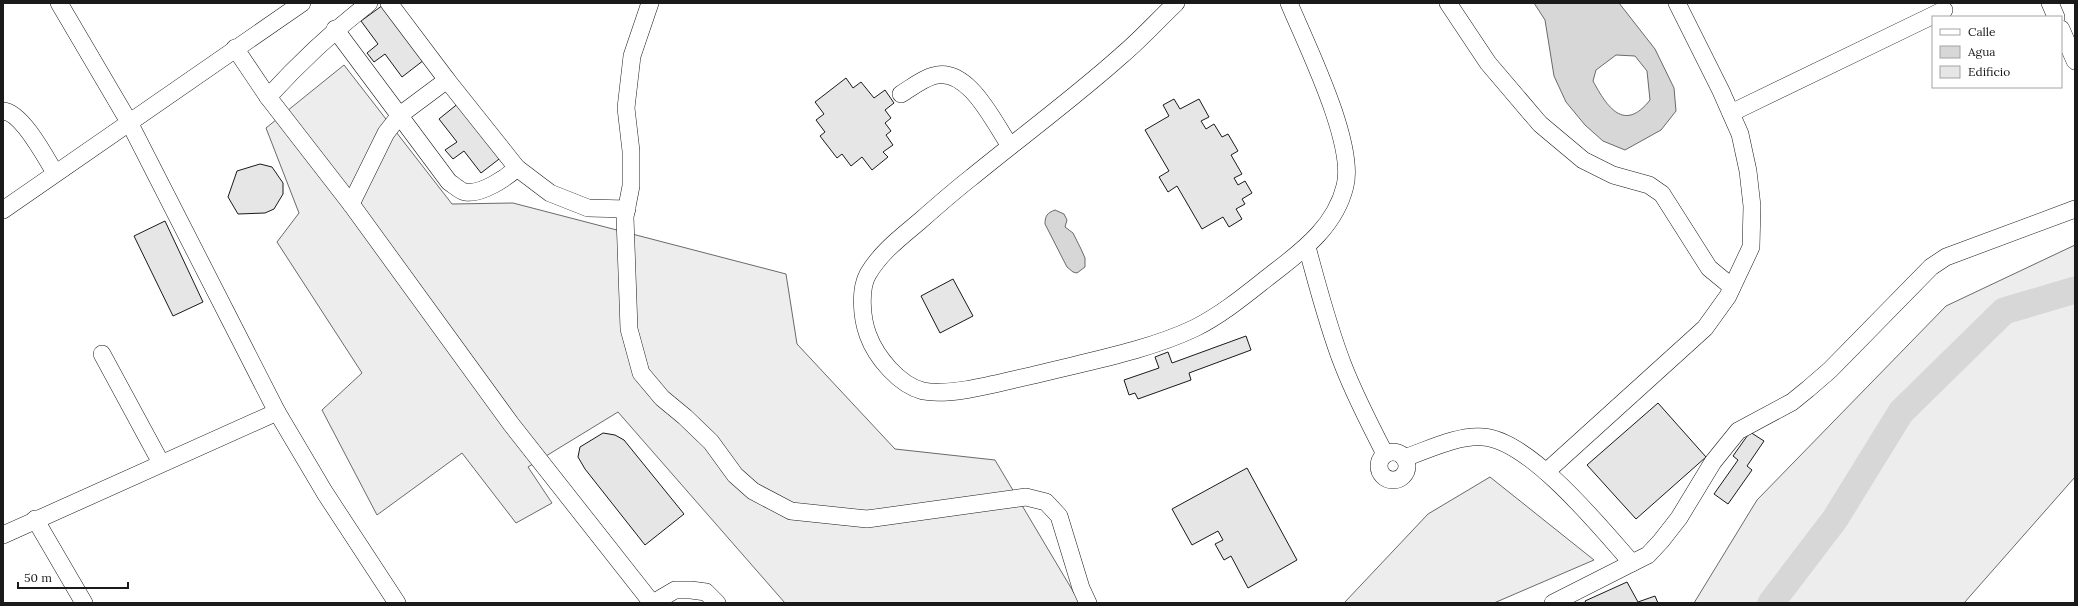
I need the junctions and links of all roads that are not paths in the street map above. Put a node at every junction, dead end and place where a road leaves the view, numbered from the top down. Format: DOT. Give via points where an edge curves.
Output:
graph roads {
  1 [pos="59,3"];
  2 [pos="302,3"];
  3 [pos="369,3"];
  4 [pos="389,3"];
  5 [pos="650,3"];
  6 [pos="1176,3"];
  7 [pos="1289,3"];
  8 [pos="1448,3"];
  9 [pos="1677,3"];
  10 [pos="2050,3"];
  11 [pos="1944,10"];
  12 [pos="2056,16"];
  13 [pos="335,29"];
  14 [pos="2062,31"];
  15 [pos="235,48"];
  16 [pos="2075,60"];
  17 [pos="447,80"];
  18 [pos="901,94"];
  19 [pos="268,97"];
  20 [pos="3,111"];
  21 [pos="1731,113"];
  22 [pos="400,115"];
  23 [pos="128,122"];
  24 [pos="1010,146"];
  25 [pos="517,168"];
  26 [pos="55,173"];
  27 [pos="351,204"];
  28 [pos="627,209"];
  29 [pos="2075,209"];
  30 [pos="3,210"];
  31 [pos="1307,247"];
  32 [pos="1732,287"];
  33 [pos="102,354"];
  34 [pos="277,412"];
  35 [pos="1385,454"];
  36 [pos="1404,458"];
  37 [pos="161,464"];
  38 [pos="1546,472"];
  39 [pos="35,519"];
  40 [pos="3,535"];
  41 [pos="1632,562"];
  42 [pos="84,603"];
  43 [pos="397,603"];
  44 [pos="652,603"];
  45 [pos="717,603"];
  46 [pos="1088,603"];
  47 [pos="1553,603"];
  1 -- 23 [label="street"];
  2 -- 15 [label="street"];
  3 -- 13 [label="street"];
  4 -- 17 [label="street"];
  5 -- 28 [label="street" via="632,56 626,108 631,151 631,186"];
  6 -- 24 [label="street" via="1123,55"];
  7 -- 31 [label="street" via="1329,97 1345,151 1346,184 1328,222"];
  8 -- 32 [label="street" via="1488,63 1540,124 1583,160 1614,175 1649,185 1662,194 1709,268"];
  9 -- 21 [label="street"];
  10 -- 12 [label="street"];
  11 -- 21 [label="street"];
  13 -- 19 [label="street"];
  13 -- 22 [label="street"];
  14 -- 16 [label="street"];
  15 -- 19 [label="street"];
  15 -- 23 [label="street"];
  17 -- 22 [label="street"];
  17 -- 25 [label="street"];
  18 -- 24 [label="street" via="934,76 952,75 970,87"];
  19 -- 27 [label="street"];
  20 -- 26 [label="street" via="8,111 26,127"];
  21 -- 32 [label="street" via="1740,134 1752,206 1751,248"];
  22 -- 25 [label="street" via="449,182 464,192 480,191 506,178"];
  22 -- 27 [label="street" via="386,134"];
  23 -- 26 [label="street"];
  23 -- 34 [label="street"];
  24 -- 31 [label="street" via="884,252 866,277 863,298 865,327 872,346 887,368 922,391 953,391 1138,349 1194,328 1228,308"];
  25 -- 28 [label="street" via="550,193 588,208"];
  26 -- 30 [label="street"];
  27 -- 44 [label="street" via="511,424"];
  28 -- 46 [label="street" via="625,217 628,329 641,373 662,398 711,442 735,475 753,491 791,510 867,519 1026,497 1046,502 1059,516"];
  29 -- 41 [label="street" via="1946,257 1931,267 1830,370 1808,389 1792,402 1738,431 1713,462 1680,518 1648,555"];
  31 -- 35 [label="street" via="1342,364"];
  32 -- 38 [label="street" via="1705,328"];
  33 -- 37 [label="street"];
  34 -- 37 [label="street"];
  34 -- 43 [label="street" via="325,493"];
  35 -- 36 [label="street" via="1393,452"];
  35 -- 36 [label="street" via="1380,461 1380,469 1385,476 1392,479 1400,477 1406,470"];
  36 -- 38 [label="street" via="1466,437 1484,437 1516,450"];
  37 -- 39 [label="street"];
  38 -- 41 [label="street"];
  39 -- 40 [label="street"];
  39 -- 42 [label="street"];
  41 -- 47 [label="street"];
  44 -- 45 [label="street" via="675,590 706,592"];
}
